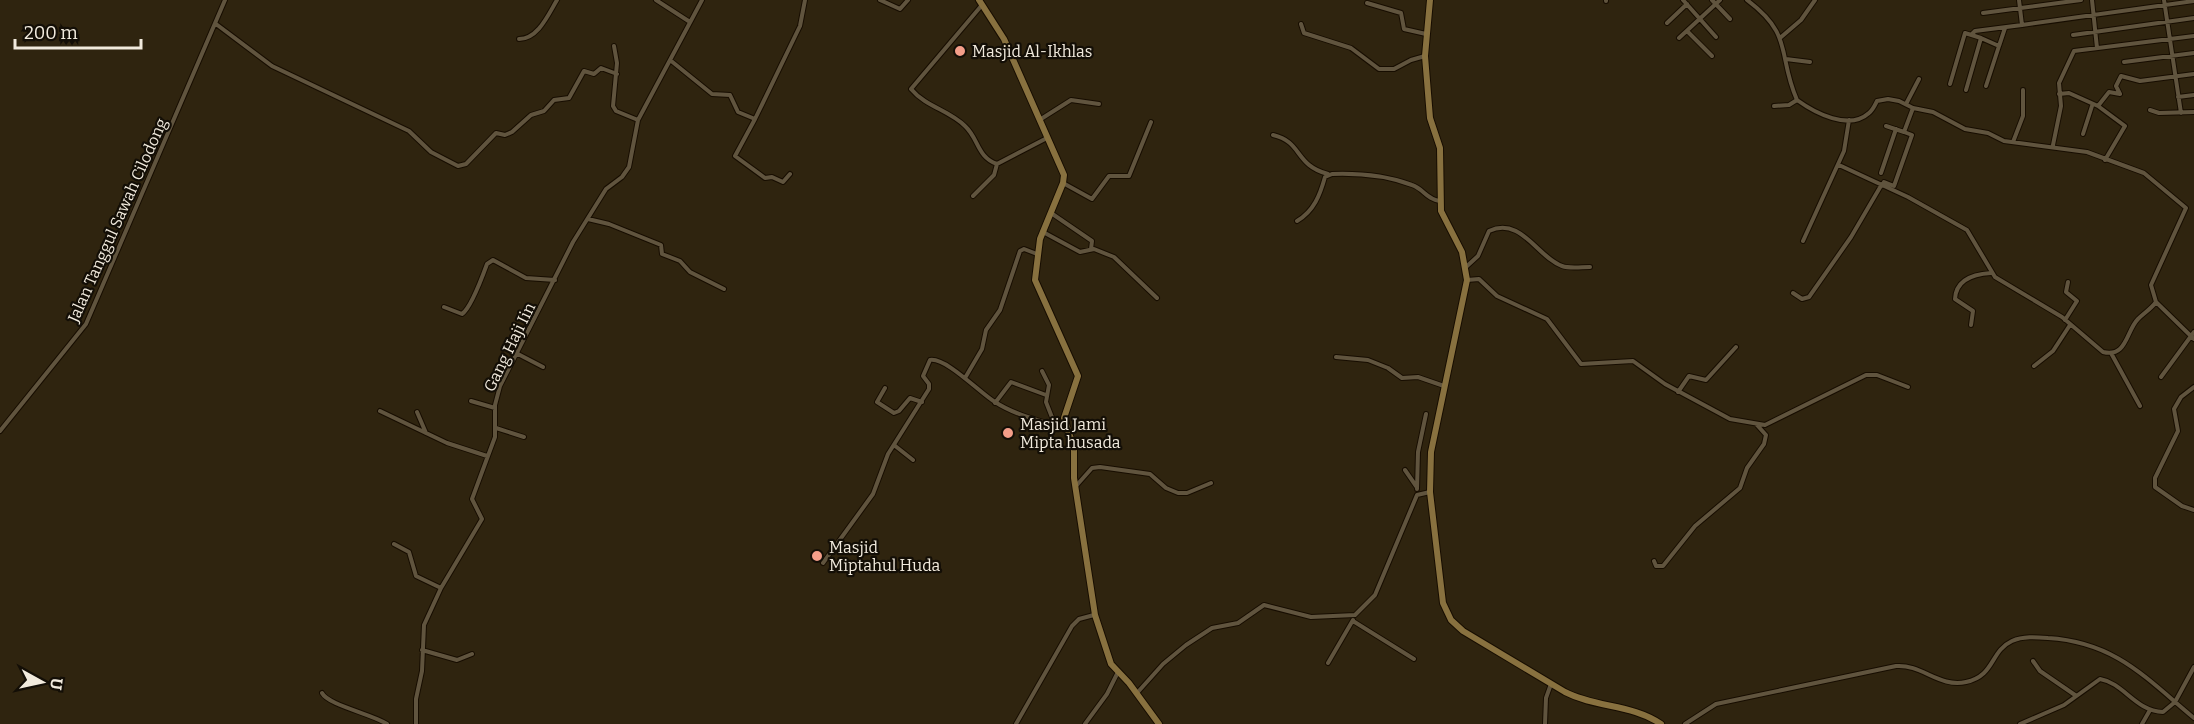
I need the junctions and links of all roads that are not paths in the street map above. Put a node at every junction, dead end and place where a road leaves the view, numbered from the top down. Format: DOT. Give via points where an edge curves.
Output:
graph roads {
  1 [pos="225,0"];
  2 [pos="557,0"];
  3 [pos="656,0"];
  4 [pos="702,0"];
  5 [pos="805,0"];
  6 [pos="880,0"];
  7 [pos="908,0"];
  8 [pos="1430,0"];
  9 [pos="1683,0"];
  10 [pos="1747,0"];
  11 [pos="1815,0"];
  12 [pos="2019,0"];
  13 [pos="2081,0"];
  14 [pos="2092,0"];
  15 [pos="1716,1"];
  16 [pos="2194,1"];
  17 [pos="981,2"];
  18 [pos="1367,3"];
  19 [pos="2165,3"];
  20 [pos="1687,4"];
  21 [pos="2020,9"];
  22 [pos="1983,13"];
  23 [pos="2093,15"];
  24 [pos="1700,18"];
  25 [pos="2194,18"];
  26 [pos="1730,19"];
  27 [pos="690,22"];
  28 [pos="2168,22"];
  29 [pos="1667,23"];
  30 [pos="216,24"];
  31 [pos="1301,24"];
  32 [pos="2022,25"];
  33 [pos="2005,27"];
  34 [pos="1687,31"];
  35 [pos="2095,31"];
  36 [pos="1426,34"];
  37 [pos="1971,35"];
  38 [pos="2073,35"];
  39 [pos="2194,36"];
  40 [pos="1716,37"];
  41 [pos="1679,38"];
  42 [pos="1780,38"];
  43 [pos="1981,38"];
  44 [pos="519,39"];
  45 [pos="2170,39"];
  46 [pos="614,46"];
  47 [pos="1999,46"];
  48 [pos="2097,48"];
  49 [pos="2194,53"];
  50 [pos="1425,56"];
  51 [pos="1712,56"];
  52 [pos="2173,56"];
  53 [pos="1786,59"];
  54 [pos="670,60"];
  55 [pos="1810,62"];
  56 [pos="2124,62"];
  57 [pos="617,74"];
  58 [pos="2194,74"];
  59 [pos="2175,76"];
  60 [pos="1919,79"];
  61 [pos="1950,84"];
  62 [pos="1986,86"];
  63 [pos="1966,90"];
  64 [pos="2023,90"];
  65 [pos="2059,94"];
  66 [pos="2194,94"];
  67 [pos="2178,97"];
  68 [pos="1797,100"];
  69 [pos="1099,104"];
  70 [pos="1906,104"];
  71 [pos="2092,105"];
  72 [pos="1774,106"];
  73 [pos="2098,106"];
  74 [pos="1913,108"];
  75 [pos="2150,110"];
  76 [pos="2194,112"];
  77 [pos="2181,113"];
  78 [pos="755,118"];
  79 [pos="1041,119"];
  80 [pos="638,120"];
  81 [pos="1849,120"];
  82 [pos="1151,122"];
  83 [pos="1886,126"];
  84 [pos="1896,129"];
  85 [pos="1904,132"];
  86 [pos="2083,134"];
  87 [pos="1273,135"];
  88 [pos="1049,137"];
  89 [pos="2013,142"];
  90 [pos="2053,146"];
  91 [pos="2105,160"];
  92 [pos="997,164"];
  93 [pos="1839,165"];
  94 [pos="1881,173"];
  95 [pos="790,174"];
  96 [pos="1329,174"];
  97 [pos="1063,183"];
  98 [pos="1883,183"];
  99 [pos="973,196"];
  100 [pos="1440,201"];
  101 [pos="1050,213"];
  102 [pos="588,219"];
  103 [pos="1297,221"];
  104 [pos="1043,232"];
  105 [pos="1803,241"];
  106 [pos="1091,249"];
  107 [pos="1037,254"];
  108 [pos="1466,267"];
  109 [pos="1590,267"];
  110 [pos="1991,273"];
  111 [pos="555,280"];
  112 [pos="1467,280"];
  113 [pos="2068,282"];
  114 [pos="724,289"];
  115 [pos="1793,293"];
  116 [pos="1157,298"];
  117 [pos="2156,302"];
  118 [pos="444,307"];
  119 [pos="2065,320"];
  120 [pos="1971,325"];
  121 [pos="2070,325"];
  122 [pos="2194,332"];
  123 [pos="2193,338"];
  124 [pos="1736,347"];
  125 [pos="516,353"];
  126 [pos="2110,354"];
  127 [pos="1336,357"];
  128 [pos="2034,366"];
  129 [pos="543,367"];
  130 [pos="1042,371"];
  131 [pos="2161,377"];
  132 [pos="965,378"];
  133 [pos="1444,386"];
  134 [pos="1908,387"];
  135 [pos="2194,387"];
  136 [pos="885,388"];
  137 [pos="1678,392"];
  138 [pos="1046,395"];
  139 [pos="471,401"];
  140 [pos="922,402"];
  141 [pos="995,403"];
  142 [pos="2140,406"];
  143 [pos="495,408"];
  144 [pos="380,411"];
  145 [pos="417,412"];
  146 [pos="1426,414"];
  147 [pos="1753,423"];
  148 [pos="1771,424"];
  149 [pos="1056,426"];
  150 [pos="496,428"];
  151 [pos="1065,428"];
  152 [pos="0,431"];
  153 [pos="426,434"];
  154 [pos="1766,435"];
  155 [pos="524,437"];
  156 [pos="894,445"];
  157 [pos="487,456"];
  158 [pos="914,460"];
  159 [pos="1405,470"];
  160 [pos="1211,483"];
  161 [pos="1075,487"];
  162 [pos="1417,489"];
  163 [pos="1430,492"];
  164 [pos="1417,495"];
  165 [pos="2194,510"];
  166 [pos="394,544"];
  167 [pos="1654,561"];
  168 [pos="823,563"];
  169 [pos="441,588"];
  170 [pos="1095,615"];
  171 [pos="1353,619"];
  172 [pos="422,650"];
  173 [pos="472,654"];
  174 [pos="1414,659"];
  175 [pos="2033,662"];
  176 [pos="1328,663"];
  177 [pos="2194,667"];
  178 [pos="1118,672"];
  179 [pos="1551,684"];
  180 [pos="322,693"];
  181 [pos="1137,693"];
  182 [pos="2075,695"];
  183 [pos="2175,702"];
  184 [pos="2150,710"];
  185 [pos="2194,718"];
  186 [pos="387,724"];
  187 [pos="416,724"];
  188 [pos="1016,724"];
  189 [pos="1085,724"];
  190 [pos="1159,724"];
  191 [pos="1545,724"];
  192 [pos="1661,724"];
  193 [pos="1685,724"];
  194 [pos="2020,724"];
  195 [pos="2142,724"];
  1 -- 30 [label="street, Jalan Tanggul Sawah Cilodong"];
  2 -- 44 [label="street" via="536,32 528,39"];
  3 -- 27 [label="street"];
  4 -- 27 [label="street, Gang Haji Iin"];
  5 -- 78 [label="street" via="800,27"];
  6 -- 7 [label="street" via="900,9"];
  8 -- 36 [label="street"];
  9 -- 20 [label="street"];
  10 -- 42 [label="street" via="1771,20"];
  11 -- 42 [label="street"];
  12 -- 21 [label="street"];
  13 -- 21 [label="street"];
  14 -- 23 [label="street"];
  15 -- 24 [label="street"];
  15 -- 26 [label="street"];
  16 -- 19 [label="street"];
  17 -- 79 [label="street" via="1004,39"];
  17 -- 92 [label="street" via="911,89 925,103 966,126 980,154"];
  18 -- 36 [label="street" via="1401,13 1404,29"];
  19 -- 23 [label="street"];
  19 -- 28 [label="street"];
  20 -- 24 [label="street"];
  20 -- 29 [label="street"];
  21 -- 22 [label="street"];
  21 -- 32 [label="street"];
  23 -- 32 [label="street"];
  23 -- 35 [label="street"];
  24 -- 34 [label="street"];
  24 -- 40 [label="street"];
  25 -- 28 [label="street"];
  27 -- 54 [label="street, Gang Haji Iin"];
  28 -- 35 [label="street"];
  28 -- 45 [label="street"];
  30 -- 57 [label="street" via="272,66 409,131 431,152 458,166 466,164 496,133 512,132 554,100 569,98 584,71 594,74 601,68"];
  30 -- 152 [label="street, Jalan Tanggul Sawah Cilodong" via="86,324"];
  31 -- 50 [label="street" via="1307,35 1351,48 1379,69 1394,69"];
  32 -- 33 [label="street"];
  33 -- 37 [label="street"];
  33 -- 47 [label="street"];
  34 -- 41 [label="street"];
  34 -- 51 [label="street"];
  35 -- 38 [label="street"];
  35 -- 48 [label="street"];
  36 -- 50 [label="street"];
  37 -- 43 [label="street"];
  37 -- 61 [label="street" via="1965,33"];
  39 -- 45 [label="street"];
  42 -- 53 [label="street"];
  43 -- 47 [label="street"];
  43 -- 63 [label="street"];
  45 -- 48 [label="street"];
  45 -- 52 [label="street"];
  46 -- 57 [label="street"];
  47 -- 62 [label="street"];
  48 -- 65 [label="street" via="2070,54"];
  49 -- 52 [label="street"];
  50 -- 100 [label="street" via="1430,118 1440,148"];
  52 -- 56 [label="street"];
  52 -- 59 [label="street"];
  53 -- 55 [label="street"];
  53 -- 68 [label="street"];
  54 -- 78 [label="street" via="712,94 730,95 738,112"];
  54 -- 80 [label="street, Gang Haji Iin"];
  57 -- 80 [label="street" via="614,109"];
  58 -- 59 [label="street"];
  59 -- 67 [label="street"];
  59 -- 73 [label="street" via="2140,81 2120,76 2116,86 2120,95 2109,92"];
  60 -- 70 [label="street"];
  64 -- 89 [label="street" via="2024,115"];
  65 -- 71 [label="street" via="2069,93"];
  65 -- 90 [label="street" via="2061,106"];
  66 -- 67 [label="street"];
  67 -- 77 [label="street"];
  68 -- 72 [label="street"];
  68 -- 81 [label="street" via="1830,118"];
  69 -- 79 [label="street" via="1071,100"];
  70 -- 74 [label="street"];
  70 -- 81 [label="street" via="1883,99 1866,116"];
  71 -- 73 [label="street"];
  71 -- 86 [label="street"];
  73 -- 91 [label="street" via="2125,126"];
  74 -- 85 [label="street"];
  74 -- 89 [label="street" via="1933,112 1965,129"];
  75 -- 77 [label="street"];
  76 -- 77 [label="street"];
  78 -- 95 [label="street" via="735,156 765,178 783,182"];
  79 -- 88 [label="street"];
  80 -- 102 [label="street, Gang Haji Iin" via="629,168 606,189"];
  81 -- 93 [label="street"];
  82 -- 97 [label="street" via="1129,176 1108,176 1092,199"];
  83 -- 84 [label="street"];
  84 -- 85 [label="street"];
  84 -- 94 [label="street"];
  85 -- 98 [label="street" via="1912,135 1894,186"];
  87 -- 96 [label="street" via="1290,142 1308,167"];
  88 -- 92 [label="street"];
  88 -- 97 [label="street" via="1062,166"];
  89 -- 90 [label="street"];
  90 -- 91 [label="street"];
  91 -- 117 [label="street" via="2144,173 2186,208 2152,278"];
  92 -- 99 [label="street" via="994,175"];
  93 -- 98 [label="street"];
  93 -- 105 [label="street"];
  96 -- 100 [label="street" via="1390,177"];
  96 -- 103 [label="street" via="1311,210"];
  97 -- 101 [label="street"];
  98 -- 110 [label="street" via="1967,230"];
  98 -- 115 [label="street" via="1809,297 1802,299"];
  100 -- 108 [label="street" via="1442,217"];
  101 -- 104 [label="street"];
  101 -- 106 [label="street" via="1092,240"];
  102 -- 111 [label="street, Gang Haji Iin"];
  102 -- 114 [label="street" via="661,245 662,254"];
  104 -- 106 [label="street" via="1080,252"];
  104 -- 107 [label="street"];
  106 -- 116 [label="street" via="1120,261"];
  107 -- 132 [label="street" via="1020,251 1000,310 986,330 982,349"];
  107 -- 151 [label="street" via="1037,289 1078,375 1064,413"];
  108 -- 109 [label="street" via="1478,256 1489,231 1502,229 1529,239 1560,266"];
  108 -- 112 [label="street"];
  110 -- 119 [label="street"];
  110 -- 120 [label="street" via="1967,278 1957,289 1955,299 1973,312"];
  111 -- 118 [label="street" via="526,278 493,260 487,264 464,313"];
  111 -- 125 [label="street, Gang Haji Iin"];
  112 -- 133 [label="street"];
  112 -- 137 [label="street" via="1479,279 1497,296 1544,316 1581,364 1633,361"];
  113 -- 119 [label="street" via="2066,292 2077,301"];
  117 -- 123 [label="street"];
  117 -- 126 [label="street" via="2138,319 2121,348"];
  119 -- 121 [label="street"];
  121 -- 126 [label="street" via="2099,350"];
  121 -- 128 [label="street" via="2053,351"];
  122 -- 123 [label="street"];
  123 -- 131 [label="street"];
  124 -- 137 [label="street" via="1706,380 1689,376"];
  125 -- 129 [label="street"];
  125 -- 143 [label="street, Gang Haji Iin" via="500,386"];
  126 -- 142 [label="street"];
  127 -- 133 [label="street" via="1368,360 1400,378 1418,377"];
  130 -- 138 [label="street" via="1049,385"];
  132 -- 140 [label="street" via="939,360 929,361 923,376 930,387"];
  132 -- 141 [label="street"];
  133 -- 163 [label="street" via="1431,452"];
  134 -- 148 [label="street" via="1877,375 1866,375"];
  135 -- 165 [label="street" via="2174,409 2178,431 2155,478 2155,487"];
  136 -- 140 [label="street" via="877,402 894,413 910,398"];
  137 -- 147 [label="street" via="1730,419"];
  138 -- 141 [label="street" via="1011,382"];
  138 -- 149 [label="street"];
  139 -- 143 [label="street"];
  140 -- 156 [label="street"];
  141 -- 149 [label="street"];
  143 -- 150 [label="street, Gang Haji Iin"];
  144 -- 153 [label="street"];
  145 -- 153 [label="street"];
  146 -- 162 [label="street" via="1418,452"];
  147 -- 148 [label="street"];
  147 -- 154 [label="street"];
  148 -- 154 [label="street"];
  149 -- 151 [label="street"];
  150 -- 155 [label="street"];
  150 -- 157 [label="street, Gang Haji Iin"];
  151 -- 161 [label="street" via="1074,448"];
  153 -- 157 [label="street"];
  154 -- 167 [label="street" via="1740,488 1695,526 1663,566 1656,566"];
  156 -- 158 [label="street"];
  156 -- 168 [label="street" via="873,494"];
  157 -- 169 [label="street, Gang Haji Iin" via="472,499 482,514 482,522"];
  159 -- 162 [label="street"];
  160 -- 161 [label="street" via="1178,493 1150,474 1100,467 1092,468"];
  161 -- 170 [label="street"];
  162 -- 164 [label="street"];
  163 -- 164 [label="street"];
  163 -- 179 [label="street" via="1438,576 1446,612 1463,631"];
  164 -- 171 [label="street" via="1375,595"];
  166 -- 169 [label="street" via="409,552 416,576"];
  169 -- 172 [label="street, Gang Haji Iin" via="424,625"];
  170 -- 178 [label="street" via="1108,660"];
  170 -- 188 [label="street" via="1072,626"];
  171 -- 174 [label="street"];
  171 -- 176 [label="street"];
  171 -- 181 [label="street" via="1307,616 1265,605 1238,623 1212,628 1196,638 1169,658"];
  172 -- 173 [label="street" via="457,660"];
  172 -- 187 [label="street, Gang Haji Iin"];
  175 -- 182 [label="street"];
  177 -- 183 [label="street"];
  178 -- 181 [label="street"];
  178 -- 189 [label="street"];
  179 -- 191 [label="street"];
  179 -- 192 [label="street" via="1582,700 1632,710"];
  180 -- 186 [label="street" via="329,701 375,716"];
  181 -- 190 [label="street"];
  182 -- 184 [label="street" via="2102,679"];
  182 -- 194 [label="street" via="2064,705"];
  183 -- 184 [label="street" via="2163,712"];
  183 -- 185 [label="street"];
  183 -- 193 [label="street" via="2109,651 2065,640 2025,637 2006,644 1988,672 1968,682 1943,681 1913,667 1896,666 1716,704"];
  184 -- 195 [label="street"];
}
